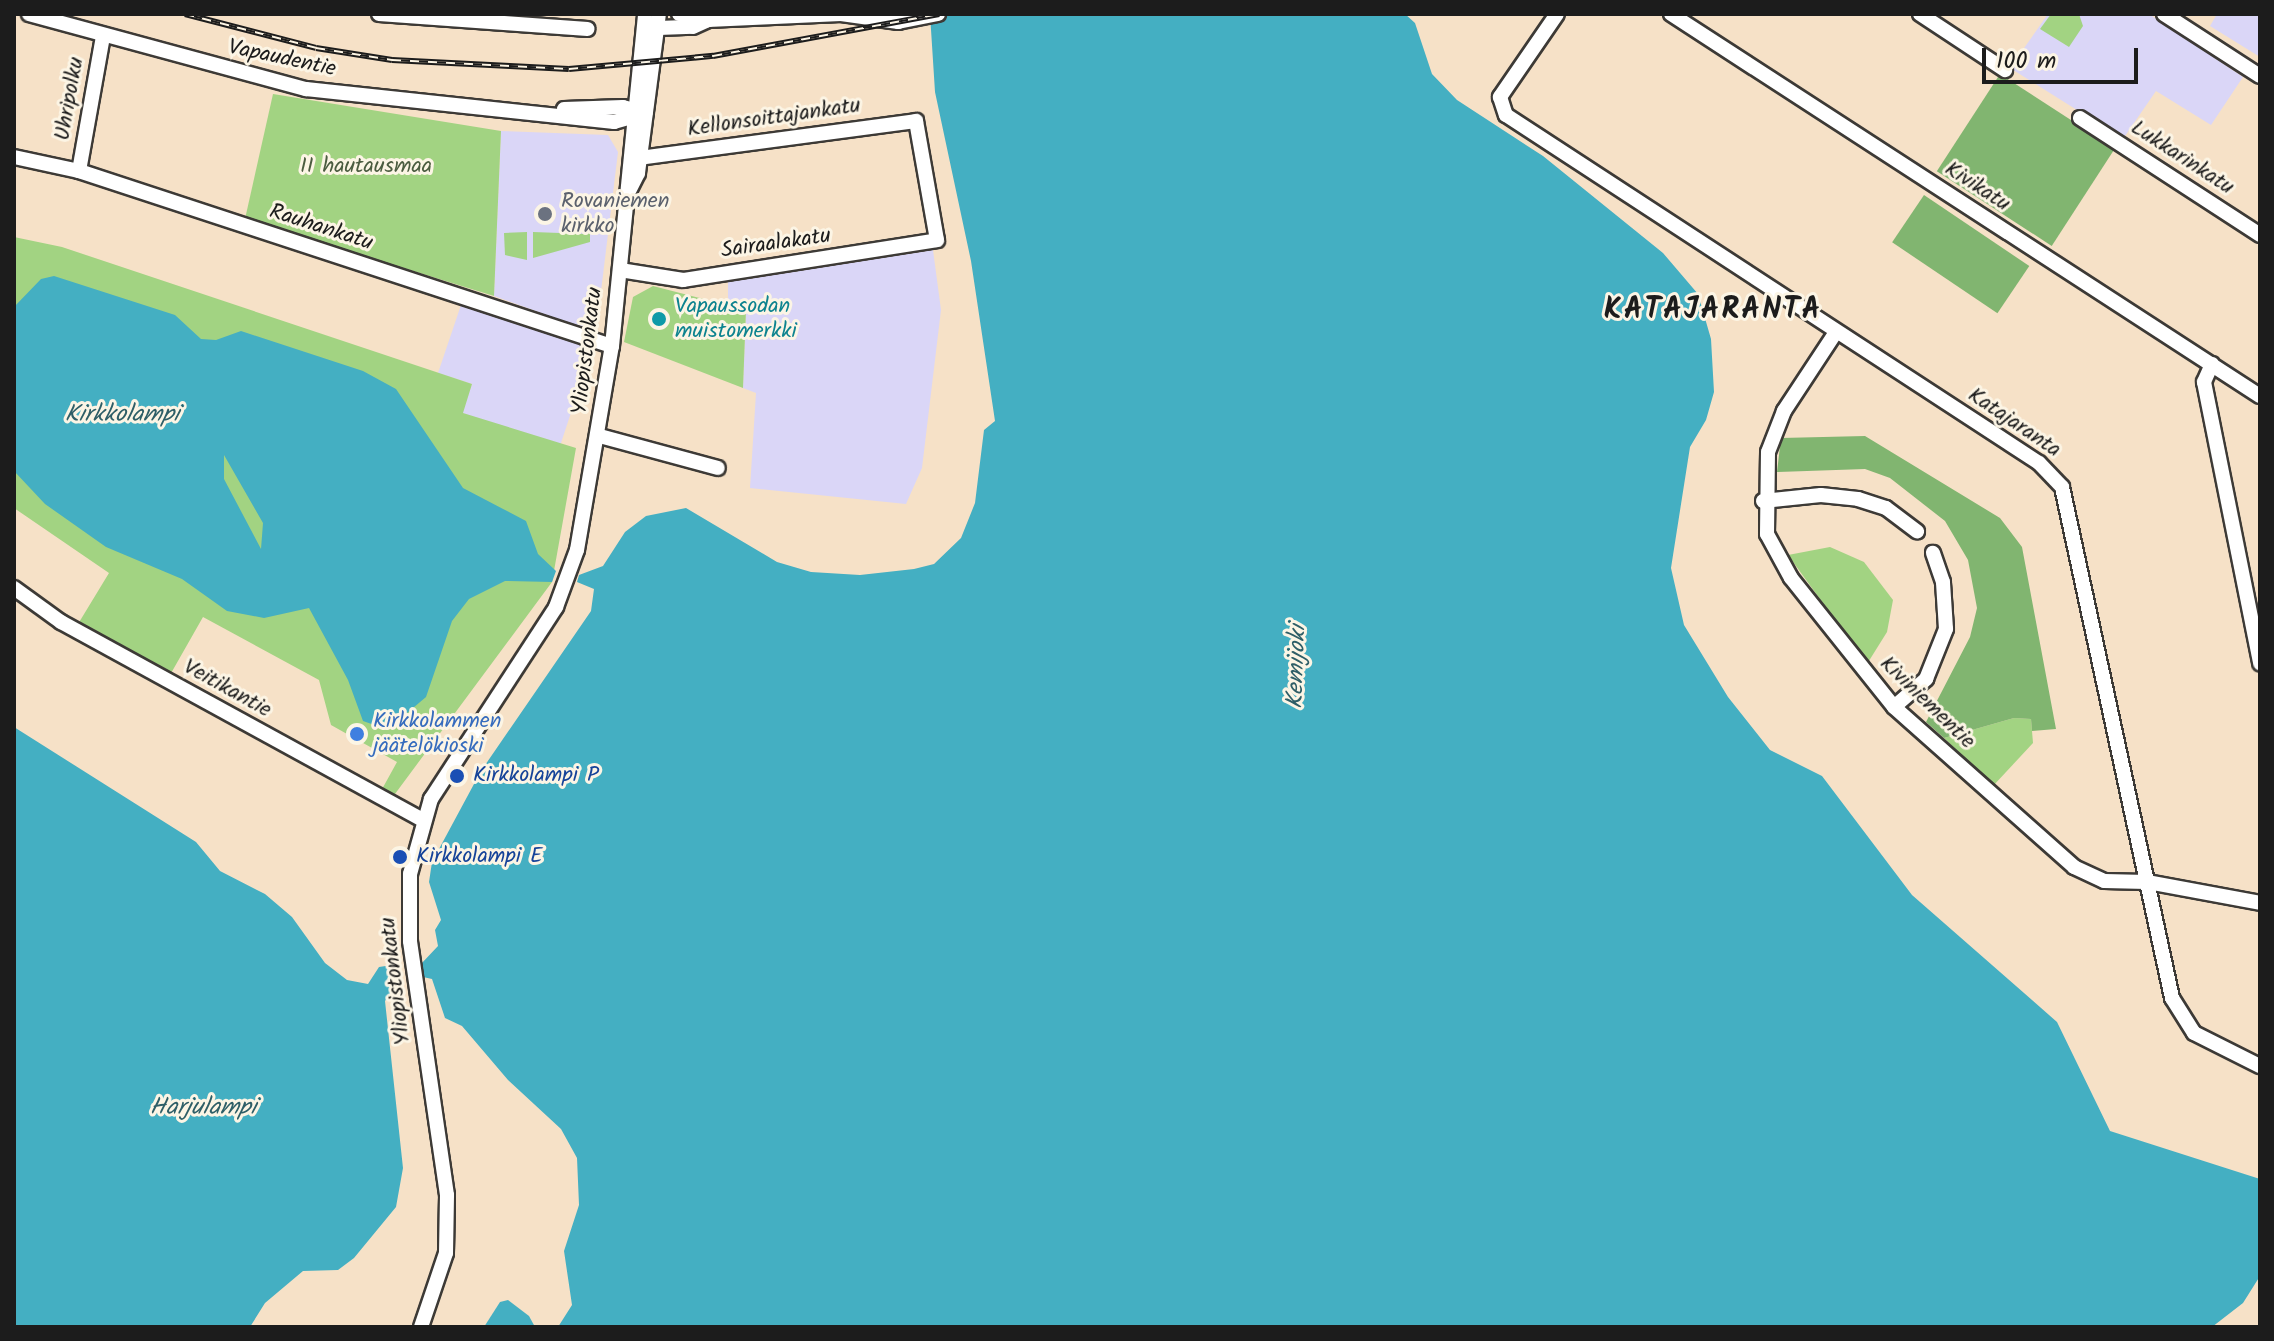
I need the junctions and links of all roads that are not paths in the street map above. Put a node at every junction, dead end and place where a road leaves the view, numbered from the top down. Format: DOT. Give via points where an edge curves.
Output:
graph roads {
  1 [pos="29,14"];
  2 [pos="379,14"];
  3 [pos="679,14"];
  4 [pos="938,14"];
  5 [pos="1557,14"];
  6 [pos="1671,14"];
  7 [pos="1920,14"];
  8 [pos="2164,14"];
  9 [pos="652,18"];
  10 [pos="708,20"];
  11 [pos="587,29"];
  12 [pos="103,36"];
  13 [pos="2005,70"];
  14 [pos="2260,76"];
  15 [pos="638,113"];
  16 [pos="2080,118"];
  17 [pos="14,157"];
  18 [pos="639,158"];
  19 [pos="79,171"];
  20 [pos="629,191"];
  21 [pos="2260,235"];
  22 [pos="937,240"];
  23 [pos="620,270"];
  24 [pos="1836,332"];
  25 [pos="612,346"];
  26 [pos="2212,364"];
  27 [pos="2260,396"];
  28 [pos="600,436"];
  29 [pos="718,468"];
  30 [pos="1763,501"];
  31 [pos="1917,531"];
  32 [pos="1933,553"];
  33 [pos="14,588"];
  34 [pos="2260,663"];
  35 [pos="1894,707"];
  36 [pos="423,820"];
  37 [pos="2147,882"];
  38 [pos="2260,903"];
  39 [pos="2260,1066"];
  40 [pos="421,1327"];
  1 -- 12 [label="street, Vapaudentie"];
  2 -- 11 [label="street"];
  3 -- 10 [label="street"];
  4 -- 10 [label="street" via="898,22 841,14"];
  5 -- 24 [label="street, Katajaranta" via="1504,89 1501,110 1540,141"];
  6 -- 26 [label="street, Kivikatu"];
  7 -- 13 [label="street"];
  8 -- 14 [label="street"];
  9 -- 10 [label="street" via="693,27"];
  9 -- 15 [label="street, Yliopistonkatu"];
  12 -- 15 [label="street, Vapaudentie" via="306,89 614,122"];
  12 -- 19 [label="street, Uhripolku"];
  15 -- 18 [label="street, Yliopistonkatu"];
  15 -- 20 [label="street, Yliopistonkatu" via="626,177"];
  16 -- 21 [label="street, Lukkarinkatu"];
  17 -- 19 [label="street, Rauhankatu"];
  18 -- 20 [label="street, Yliopistonkatu"];
  18 -- 22 [label="street, Kellonsoittajankatu" via="916,121"];
  19 -- 25 [label="street, Rauhankatu"];
  20 -- 23 [label="street, Yliopistonkatu"];
  22 -- 23 [label="street, Sairaalakatu" via="683,280"];
  23 -- 25 [label="street, Yliopistonkatu"];
  24 -- 30 [label="street, Kiviniementie" via="1775,427"];
  24 -- 37 [label="street, Katajaranta" via="2039,463 2062,487"];
  25 -- 28 [label="street, Yliopistonkatu"];
  26 -- 27 [label="street, Kivikatu"];
  26 -- 34 [label="street" via="2204,382"];
  28 -- 29 [label="street"];
  28 -- 36 [label="street, Yliopistonkatu" via="566,588 526,658 449,768"];
  30 -- 31 [label="street" via="1821,495 1858,499 1886,508"];
  30 -- 35 [label="street, Kiviniementie" via="1771,547"];
  32 -- 35 [label="street" via="1943,582 1946,629 1926,679"];
  33 -- 36 [label="street, Veitikantie" via="61,622"];
  35 -- 37 [label="street, Kiviniementie" via="2074,867 2104,881"];
  36 -- 40 [label="street, Yliopistonkatu" via="410,881 410,941 447,1195 446,1253"];
  37 -- 38 [label="street, Kiviniementie"];
  37 -- 39 [label="street, Katajaranta" via="2169,985 2183,1020 2194,1033"];
}
